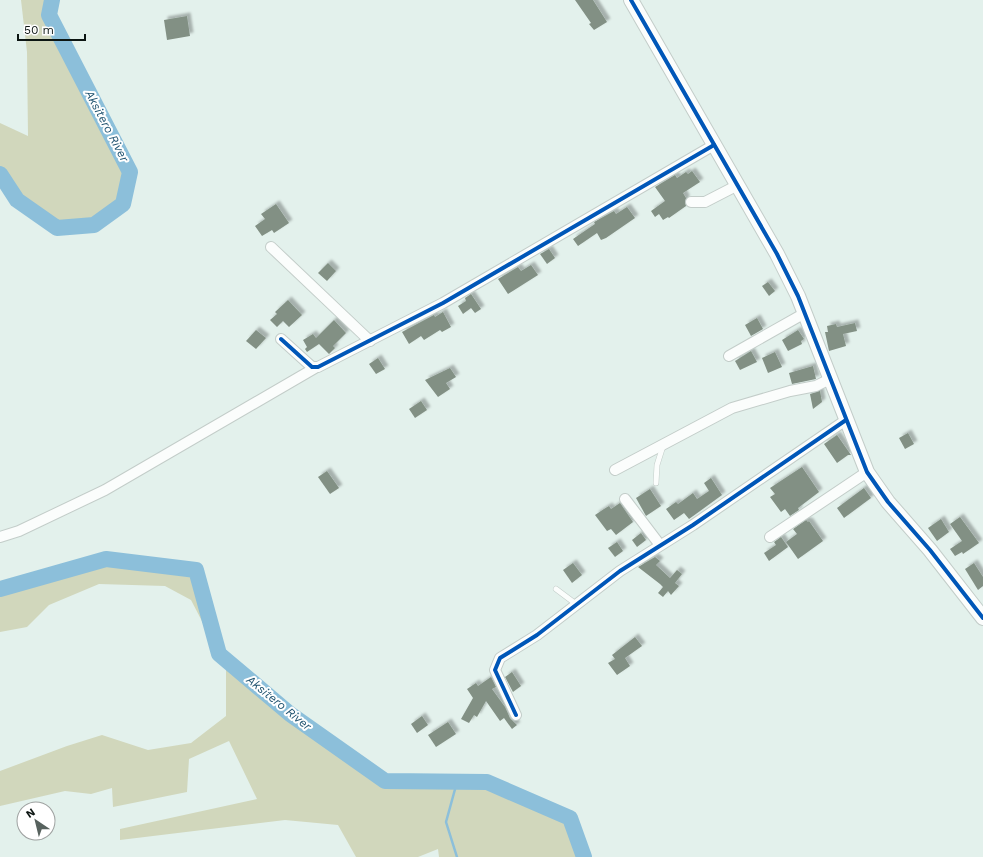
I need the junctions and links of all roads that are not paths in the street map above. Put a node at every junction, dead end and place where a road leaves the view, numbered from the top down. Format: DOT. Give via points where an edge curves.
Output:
graph roads {
  1 [pos="631,0"];
  2 [pos="714,145"];
  3 [pos="738,185"];
  4 [pos="691,202"];
  5 [pos="271,247"];
  6 [pos="805,313"];
  7 [pos="281,339"];
  8 [pos="370,341"];
  9 [pos="729,356"];
  10 [pos="314,368"];
  11 [pos="830,379"];
  12 [pos="846,420"];
  13 [pos="663,446"];
  14 [pos="615,470"];
  15 [pos="867,472"];
  16 [pos="656,483"];
  17 [pos="625,499"];
  18 [pos="0,537"];
  19 [pos="770,537"];
  20 [pos="660,545"];
  21 [pos="556,589"];
  22 [pos="576,604"];
  23 [pos="983,618"];
  24 [pos="516,715"];
  1 -- 2 [label="street"];
  2 -- 3 [label="street"];
  2 -- 8 [label="street" via="449,300"];
  3 -- 4 [label="street" via="705,202"];
  3 -- 6 [label="street" via="770,239"];
  5 -- 8 [label="street"];
  6 -- 9 [label="street"];
  6 -- 11 [label="street"];
  7 -- 10 [label="street"];
  8 -- 10 [label="street"];
  10 -- 18 [label="street" via="105,490 19,532"];
  11 -- 12 [label="street"];
  11 -- 13 [label="street" via="816,386 732,408"];
  12 -- 15 [label="street"];
  12 -- 20 [label="street"];
  13 -- 14 [label="street"];
  13 -- 16 [label="lane" via="657,465"];
  15 -- 19 [label="street"];
  15 -- 23 [label="street" via="888,502"];
  17 -- 20 [label="street"];
  20 -- 22 [label="street"];
  21 -- 22 [label="lane"];
  22 -- 24 [label="street" via="537,635 500,658 496,664 496,676"];
}
